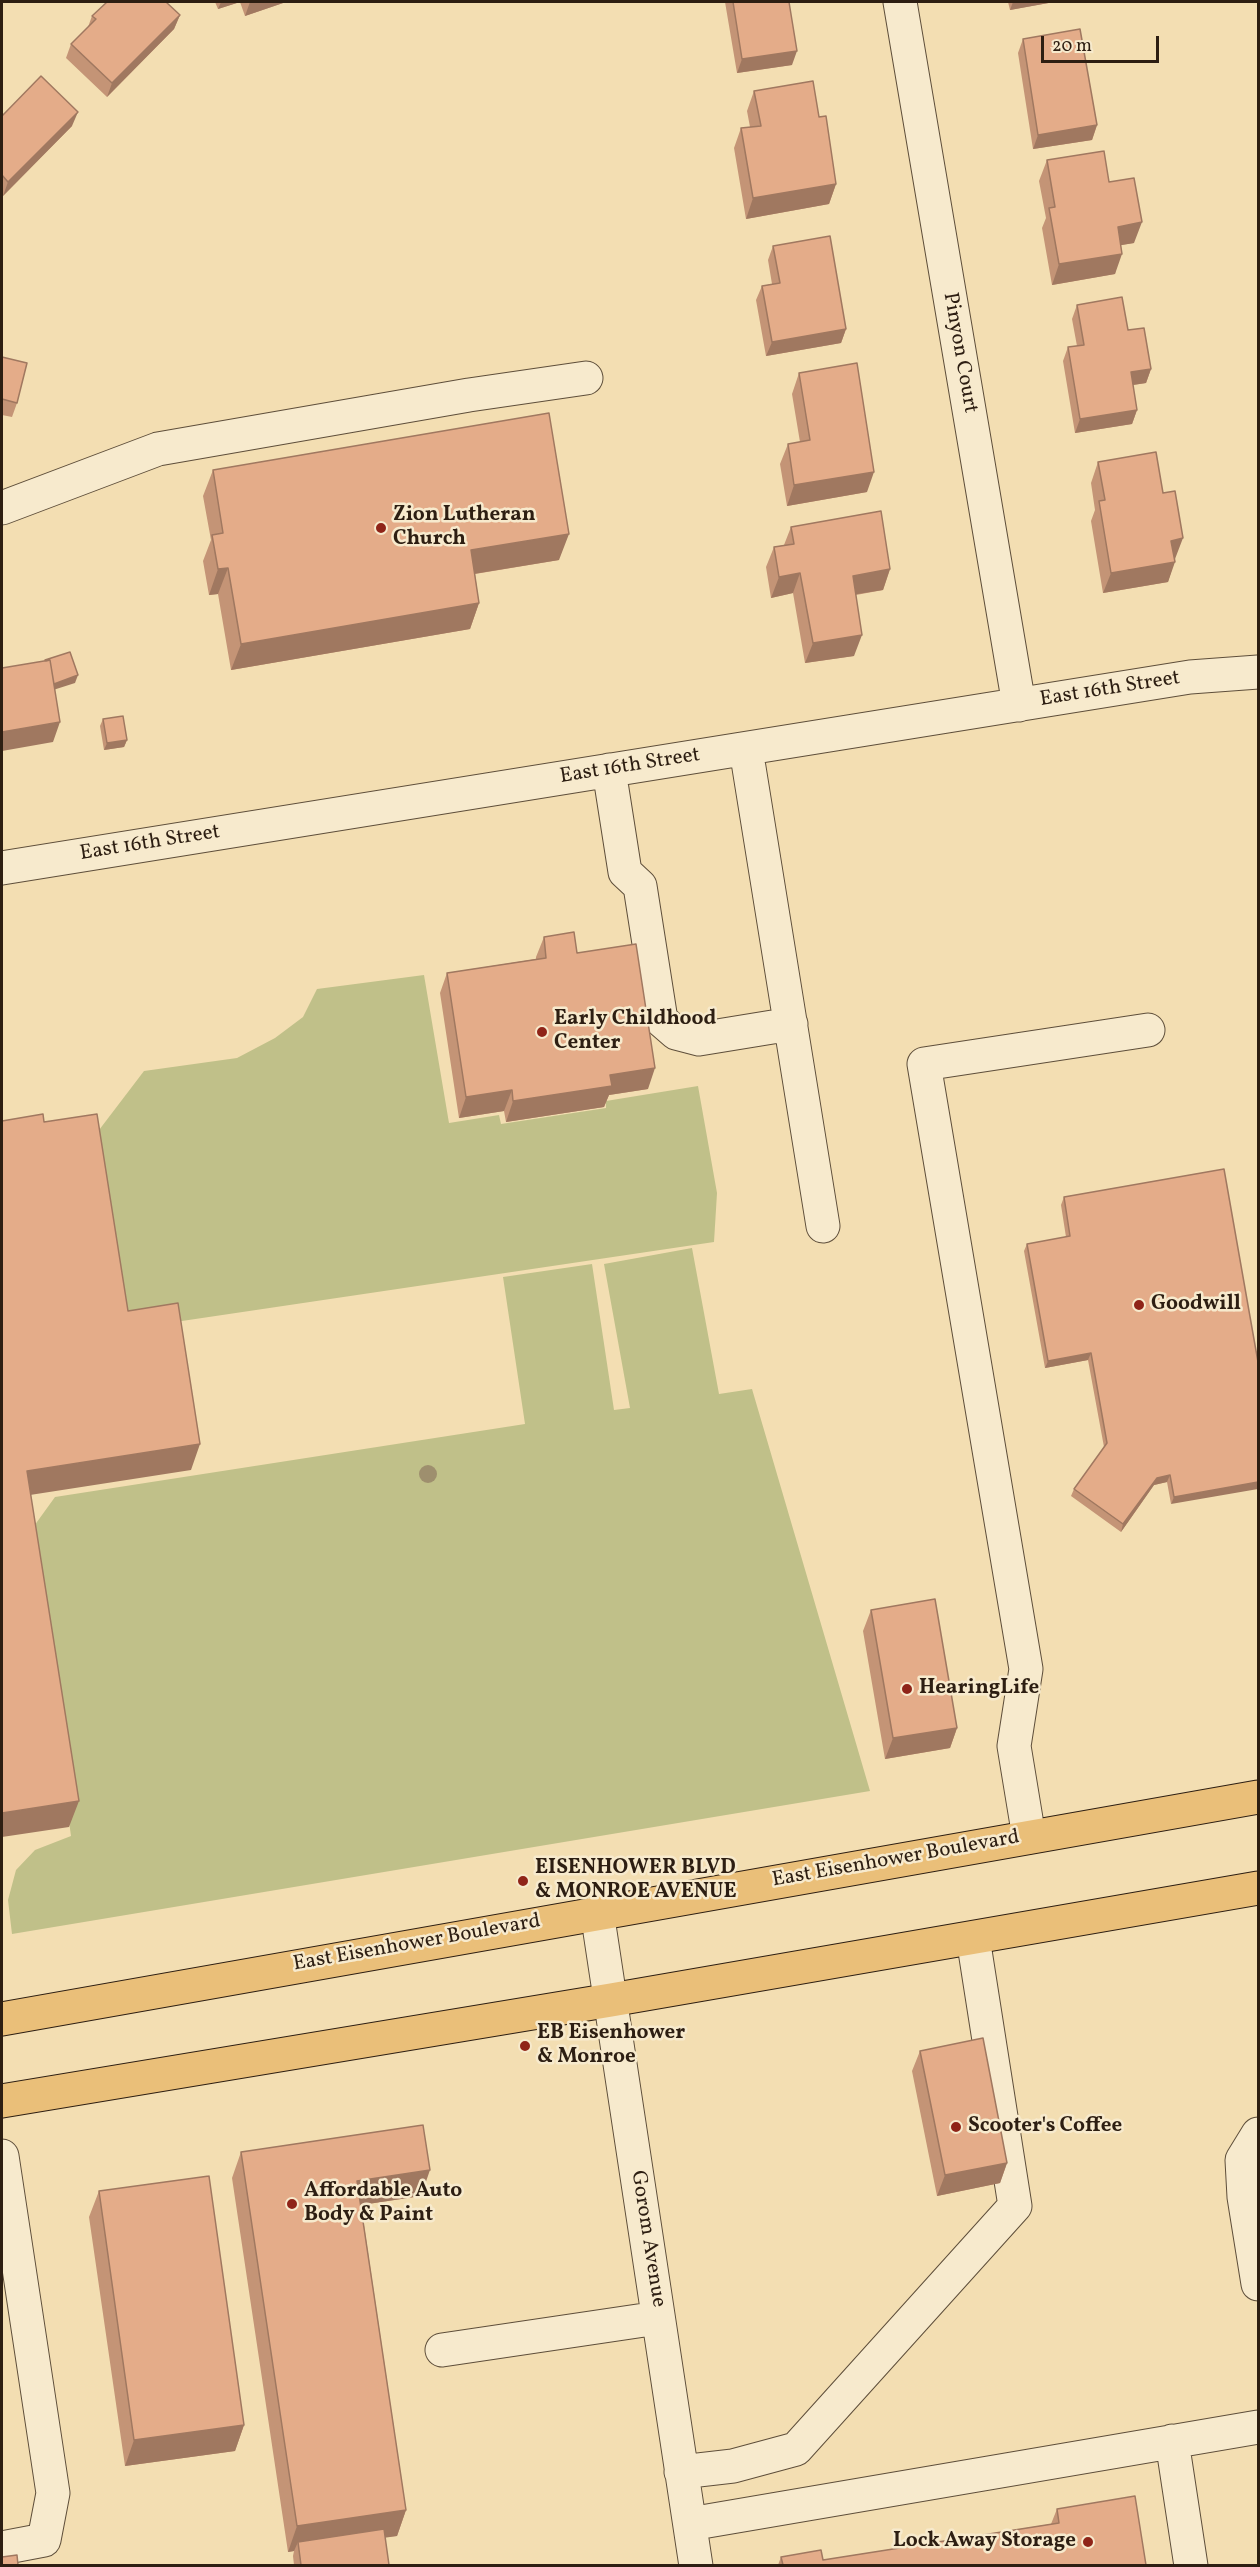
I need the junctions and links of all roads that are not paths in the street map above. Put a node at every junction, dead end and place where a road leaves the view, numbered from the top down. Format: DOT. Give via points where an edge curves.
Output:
graph roads {
  1 [pos="900,2"];
  2 [pos="586,378"];
  3 [pos="2,508"];
  4 [pos="1258,672"];
  5 [pos="1018,705"];
  6 [pos="746,748"];
  7 [pos="609,770"];
  8 [pos="2,868"];
  9 [pos="791,1024"];
  10 [pos="1148,1030"];
  11 [pos="823,1226"];
  12 [pos="1258,1797"];
  13 [pos="1029,1837"];
  14 [pos="1258,1888"];
  15 [pos="597,1912"];
  16 [pos="973,1938"];
  17 [pos="611,2000"];
  18 [pos="2,2019"];
  19 [pos="2,2101"];
  20 [pos="1258,2134"];
  21 [pos="2,2156"];
  22 [pos="6,2211"];
  23 [pos="1258,2284"];
  24 [pos="658,2318"];
  25 [pos="14,2320"];
  26 [pos="442,2350"];
  27 [pos="1258,2427"];
  28 [pos="1172,2441"];
  29 [pos="681,2472"];
  30 [pos="690,2524"];
  31 [pos="2,2547"];
  32 [pos="696,2565"];
  33 [pos="1191,2565"];
  1 -- 5 [label="street, Pinyon Court"];
  2 -- 3 [label="street" via="158,449"];
  4 -- 5 [label="street, East 16th Street" via="1190,678"];
  5 -- 6 [label="street, East 16th Street"];
  6 -- 7 [label="street, East 16th Street"];
  6 -- 9 [label="street"];
  7 -- 8 [label="street, East 16th Street"];
  7 -- 9 [label="street" via="625,872 640,886 661,1020 676,1033 699,1039"];
  9 -- 11 [label="street"];
  10 -- 13 [label="street" via="924,1064 1026,1669 1014,1746"];
  12 -- 13 [label="highway, East Eisenhower Boulevard"];
  13 -- 15 [label="highway, East Eisenhower Boulevard"];
  14 -- 16 [label="highway"];
  15 -- 17 [label="street, Gorom Avenue"];
  15 -- 18 [label="highway, East Eisenhower Boulevard"];
  16 -- 17 [label="highway"];
  16 -- 29 [label="street" via="1015,2206 796,2448 733,2466"];
  17 -- 19 [label="highway"];
  17 -- 24 [label="street, Gorom Avenue"];
  20 -- 23 [label="street" via="1242,2160"];
  21 -- 22 [label="street"];
  22 -- 25 [label="street"];
  24 -- 26 [label="street"];
  24 -- 29 [label="street, Gorom Avenue"];
  25 -- 31 [label="street" via="53,2493 44,2540"];
  27 -- 28 [label="street"];
  28 -- 30 [label="street"];
  28 -- 33 [label="street"];
  29 -- 30 [label="street, Gorom Avenue"];
  30 -- 32 [label="street, Gorom Avenue"];
}
